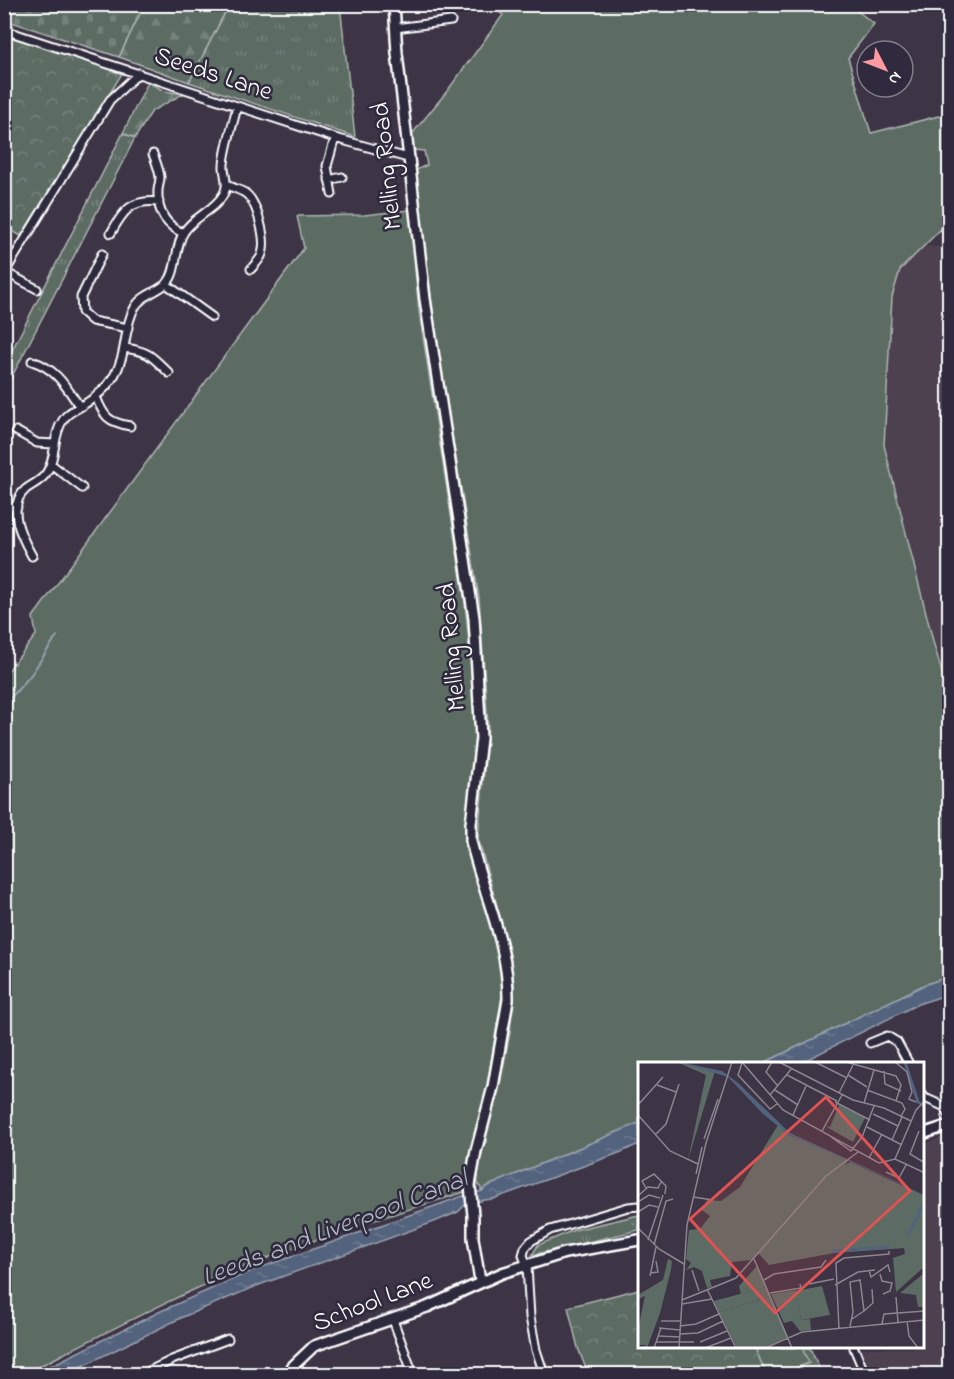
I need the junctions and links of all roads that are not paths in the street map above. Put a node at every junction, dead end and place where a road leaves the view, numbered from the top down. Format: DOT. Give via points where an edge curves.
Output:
graph roads {
  1 [pos="394,4"];
  2 [pos="451,21"];
  3 [pos="395,28"];
  4 [pos="4,30"];
  5 [pos="139,73"];
  6 [pos="237,106"];
  7 [pos="335,138"];
  8 [pos="153,154"];
  9 [pos="408,158"];
  10 [pos="342,177"];
  11 [pos="329,180"];
  12 [pos="228,185"];
  13 [pos="332,194"];
  14 [pos="159,202"];
  15 [pos="111,233"];
  16 [pos="183,233"];
  17 [pos="102,254"];
  18 [pos="251,269"];
  19 [pos="166,284"];
  20 [pos="38,289"];
  21 [pos="212,317"];
  22 [pos="128,328"];
  23 [pos="125,348"];
  24 [pos="33,361"];
  25 [pos="169,373"];
  26 [pos="96,397"];
  27 [pos="80,407"];
  28 [pos="130,426"];
  29 [pos="16,431"];
  30 [pos="54,444"];
  31 [pos="51,464"];
  32 [pos="82,488"];
  33 [pos="4,506"];
  34 [pos="17,507"];
  35 [pos="33,556"];
  36 [pos="870,1043"];
  37 [pos="908,1062"];
  38 [pos="924,1097"];
  39 [pos="950,1118"];
  40 [pos="950,1125"];
  41 [pos="924,1133"];
  42 [pos="638,1206"];
  43 [pos="638,1240"];
  44 [pos="527,1266"];
  45 [pos="480,1281"];
  46 [pos="393,1320"];
  47 [pos="228,1339"];
  48 [pos="855,1349"];
  49 [pos="143,1374"];
  50 [pos="288,1374"];
  51 [pos="413,1374"];
  52 [pos="544,1374"];
  53 [pos="865,1374"];
  1 -- 3 [label="street, Melling Road"];
  2 -- 3 [label="street"];
  3 -- 9 [label="street, Melling Road"];
  4 -- 5 [label="street, Seeds Lane"];
  5 -- 6 [label="street, Seeds Lane"];
  5 -- 20 [label="street" via="110,100 5,272"];
  6 -- 7 [label="street, Seeds Lane"];
  6 -- 12 [label="street" via="224,166"];
  7 -- 9 [label="street, Seeds Lane"];
  7 -- 11 [label="street" via="327,166"];
  8 -- 14 [label="street" via="159,170"];
  9 -- 45 [label="street, Melling Road" via="429,336 474,618 482,738 471,841 501,945 508,986 493,1087 470,1190"];
  10 -- 11 [label="street"];
  11 -- 13 [label="street"];
  12 -- 16 [label="street" via="214,206"];
  12 -- 18 [label="street" via="244,192 256,208 263,235 262,255"];
  14 -- 15 [label="street" via="143,201 131,206"];
  14 -- 16 [label="street" via="164,219"];
  16 -- 19 [label="street" via="177,245 173,275"];
  17 -- 22 [label="street" via="81,297 82,312 92,321"];
  19 -- 21 [label="street"];
  19 -- 22 [label="street" via="134,308"];
  22 -- 23 [label="street"];
  23 -- 25 [label="street" via="147,353"];
  23 -- 26 [label="street" via="113,379"];
  24 -- 27 [label="street" via="45,365 62,380"];
  26 -- 27 [label="street"];
  26 -- 28 [label="street" via="109,420"];
  27 -- 30 [label="street" via="63,420"];
  29 -- 30 [label="street" via="37,443"];
  30 -- 31 [label="street"];
  31 -- 32 [label="street"];
  31 -- 34 [label="street" via="47,474 25,490"];
  33 -- 34 [label="street"];
  34 -- 35 [label="street" via="16,520"];
  36 -- 37 [label="street" via="887,1036 897,1042"];
  38 -- 39 [label="street" via="945,1107"];
  40 -- 41 [label="street"];
  42 -- 44 [label="street" via="550,1230 531,1240 523,1255"];
  43 -- 44 [label="street, School Lane" via="565,1253"];
  44 -- 45 [label="street, School Lane"];
  44 -- 52 [label="street" via="530,1317"];
  45 -- 46 [label="street, School Lane"];
  46 -- 50 [label="street, School Lane" via="314,1346"];
  46 -- 51 [label="street"];
  47 -- 49 [label="street"];
  48 -- 53 [label="street"];
}
